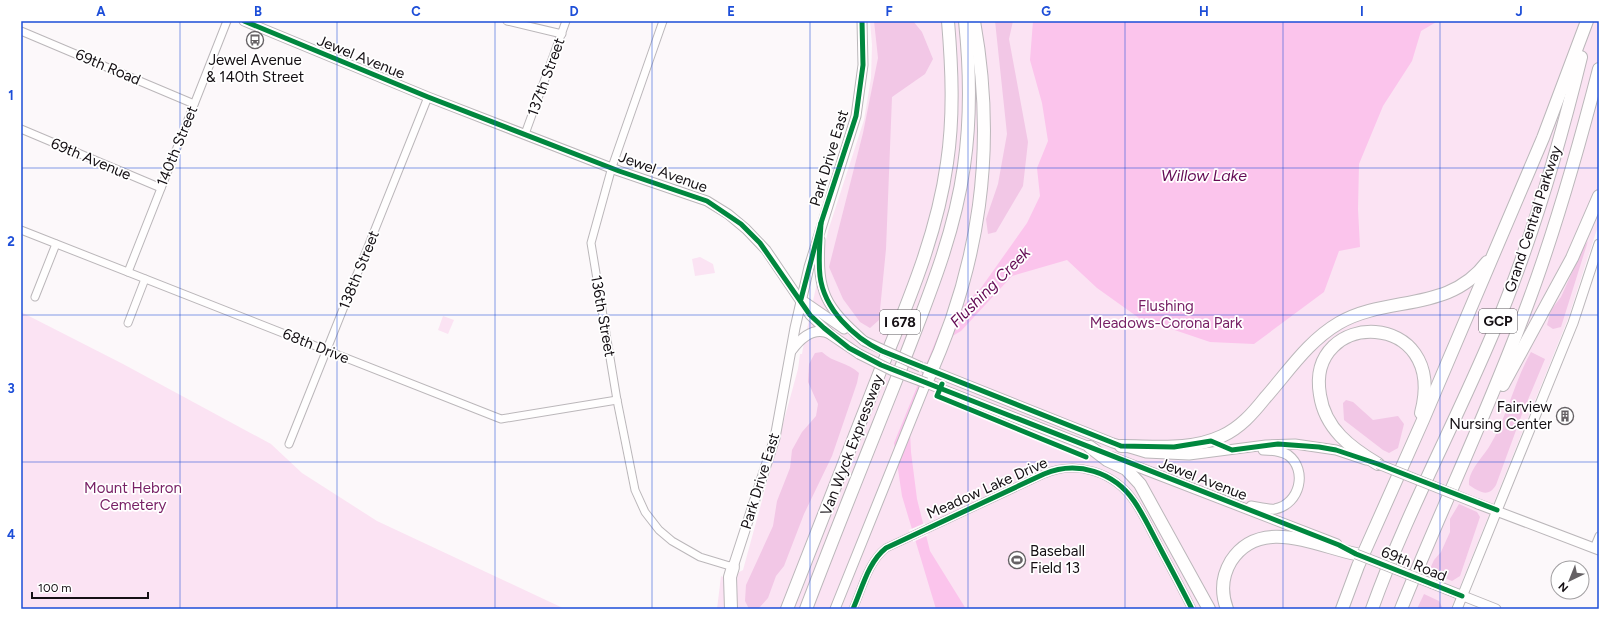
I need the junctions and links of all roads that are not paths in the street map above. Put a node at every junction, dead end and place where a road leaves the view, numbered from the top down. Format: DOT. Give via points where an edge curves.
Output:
graph roads {
  1 [pos="228,21"];
  2 [pos="244,21"];
  3 [pos="506,21"];
  4 [pos="566,21"];
  5 [pos="663,21"];
  6 [pos="862,21"];
  7 [pos="948,21"];
  8 [pos="965,21"];
  9 [pos="974,21"];
  10 [pos="1588,21"];
  11 [pos="21,30"];
  12 [pos="562,34"];
  13 [pos="1599,68"];
  14 [pos="428,97"];
  15 [pos="194,104"];
  16 [pos="21,129"];
  17 [pos="525,134"];
  18 [pos="612,167"];
  19 [pos="161,188"];
  20 [pos="1599,196"];
  21 [pos="821,223"];
  22 [pos="21,230"];
  23 [pos="56,244"];
  24 [pos="1599,244"];
  25 [pos="1497,248"];
  26 [pos="128,272"];
  27 [pos="145,279"];
  28 [pos="35,297"];
  29 [pos="801,299"];
  30 [pos="128,323"];
  31 [pos="831,335"];
  32 [pos="864,341"];
  33 [pos="327,350"];
  34 [pos="792,350"];
  35 [pos="931,371"];
  36 [pos="926,383"];
  37 [pos="617,400"];
  38 [pos="289,444"];
  39 [pos="1411,444"];
  40 [pos="1121,446"];
  41 [pos="1090,447"];
  42 [pos="1241,448"];
  43 [pos="1464,456"];
  44 [pos="1378,464"];
  45 [pos="852,491"];
  46 [pos="1235,504"];
  47 [pos="1496,510"];
  48 [pos="1599,536"];
  49 [pos="1596,550"];
  50 [pos="1357,560"];
  51 [pos="733,566"];
  52 [pos="1462,596"];
  53 [pos="1208,608"];
  54 [pos="731,609"];
  55 [pos="787,609"];
  56 [pos="806,609"];
  57 [pos="811,609"];
  58 [pos="834,609"];
  59 [pos="853,609"];
  60 [pos="1192,609"];
  61 [pos="1227,609"];
  62 [pos="1334,609"];
  63 [pos="1342,609"];
  64 [pos="1372,609"];
  65 [pos="1401,609"];
  66 [pos="1457,609"];
  67 [pos="1496,609"];
  1 -- 15 [label="street, 140th Street"];
  2 -- 14 [label="street, Jewel Avenue"];
  3 -- 12 [label="street"];
  4 -- 12 [label="street, 137th Street"];
  5 -- 18 [label="street, 136th Street"];
  6 -- 21 [label="street, Park Drive East" via="863,65 856,116"];
  7 -- 55 [label="highway, Van Wyck Expressway / I 678" via="952,81 951,122 947,164 934,226 911,294"];
  8 -- 45 [label="highway, Van Wyck Expressway / I 678" via="969,81 968,123 956,210 937,272"];
  9 -- 35 [label="highway" via="983,107 982,179 975,232 962,290"];
  10 -- 25 [label="highway"];
  10 -- 64 [label="highway, Grand Central Parkway / GCP" via="1550,172 1517,273 1482,358 1405,525"];
  11 -- 15 [label="street, 69th Road"];
  12 -- 17 [label="street, 137th Street"];
  13 -- 43 [label="highway, Grand Central Parkway / GCP" via="1570,177 1542,265 1509,352"];
  14 -- 17 [label="street, Jewel Avenue"];
  14 -- 33 [label="street, 138th Street"];
  15 -- 19 [label="street, 140th Street"];
  16 -- 19 [label="street, 69th Avenue"];
  17 -- 18 [label="street, Jewel Avenue"];
  18 -- 29 [label="street, Jewel Avenue" via="693,194 728,214 760,243"];
  18 -- 37 [label="street, 136th Street" via="592,243"];
  19 -- 26 [label="street, 140th Street"];
  20 -- 43 [label="highway" via="1570,263"];
  21 -- 29 [label="street, Park Drive East"];
  21 -- 32 [label="street" via="819,268 824,294 836,315"];
  22 -- 23 [label="street, 68th Drive"];
  23 -- 26 [label="street, 68th Drive"];
  23 -- 28 [label="street"];
  24 -- 47 [label="street" via="1573,323"];
  25 -- 39 [label="highway"];
  25 -- 40 [label="highway" via="1474,276 1447,293 1364,312 1330,328 1306,350 1250,416 1224,435 1181,447"];
  26 -- 27 [label="street, 68th Drive"];
  27 -- 30 [label="street"];
  27 -- 33 [label="street, 68th Drive"];
  29 -- 31 [label="street, Jewel Avenue" via="810,315"];
  29 -- 32 [label="street, Jewel Avenue"];
  29 -- 34 [label="street, Park Drive East"];
  31 -- 34 [label="street" via="821,331 810,334"];
  31 -- 36 [label="street, Jewel Avenue, bridge" via="859,354"];
  32 -- 35 [label="street, Jewel Avenue, bridge"];
  33 -- 37 [label="street, 68th Drive" via="501,419"];
  33 -- 38 [label="street, 138th Street"];
  34 -- 51 [label="street, Park Drive East" via="776,438"];
  35 -- 36 [label="highway"];
  35 -- 40 [label="street, Jewel Avenue"];
  36 -- 41 [label="street, Jewel Avenue"];
  36 -- 58 [label="street"];
  37 -- 51 [label="street, 136th Street" via="635,490 645,512 672,542 687,551 726,566"];
  39 -- 44 [label="highway" via="1422,410 1424,391 1422,369 1416,355 1403,341 1381,332 1361,332 1343,340 1332,349 1322,365 1318,381 1322,403 1340,437"];
  39 -- 50 [label="highway"];
  40 -- 42 [label="street, Jewel Avenue" via="1146,453 1172,456"];
  41 -- 46 [label="street, Jewel Avenue"];
  41 -- 53 [label="highway" via="1107,460 1126,469 1140,484"];
  42 -- 44 [label="street, Jewel Avenue" via="1283,444 1310,445 1336,450"];
  42 -- 46 [label="street" via="1272,450 1288,456 1298,468 1299,483 1292,500 1278,508"];
  43 -- 65 [label="highway, Grand Central Parkway / GCP"];
  44 -- 47 [label="street, Jewel Avenue, bridge"];
  45 -- 56 [label="highway, Van Wyck Expressway / I 678"];
  45 -- 57 [label="highway"];
  46 -- 50 [label="street, Jewel Avenue" via="1339,545"];
  47 -- 49 [label="street, Jewel Avenue"];
  47 -- 52 [label="street"];
  48 -- 49 [label="street"];
  50 -- 52 [label="street, 69th Road, bridge"];
  50 -- 61 [label="highway" via="1338,550 1304,539 1287,537 1254,541 1237,553 1227,570 1223,587"];
  50 -- 62 [label="highway"];
  50 -- 63 [label="highway"];
  51 -- 54 [label="highway" via="730,576"];
  52 -- 66 [label="street"];
  52 -- 67 [label="street, 69th Road"];
  59 -- 60 [label="street, Meadow Lake Drive" via="872,565 886,548 1052,471 1068,468 1096,471 1120,485 1134,500"];
}
